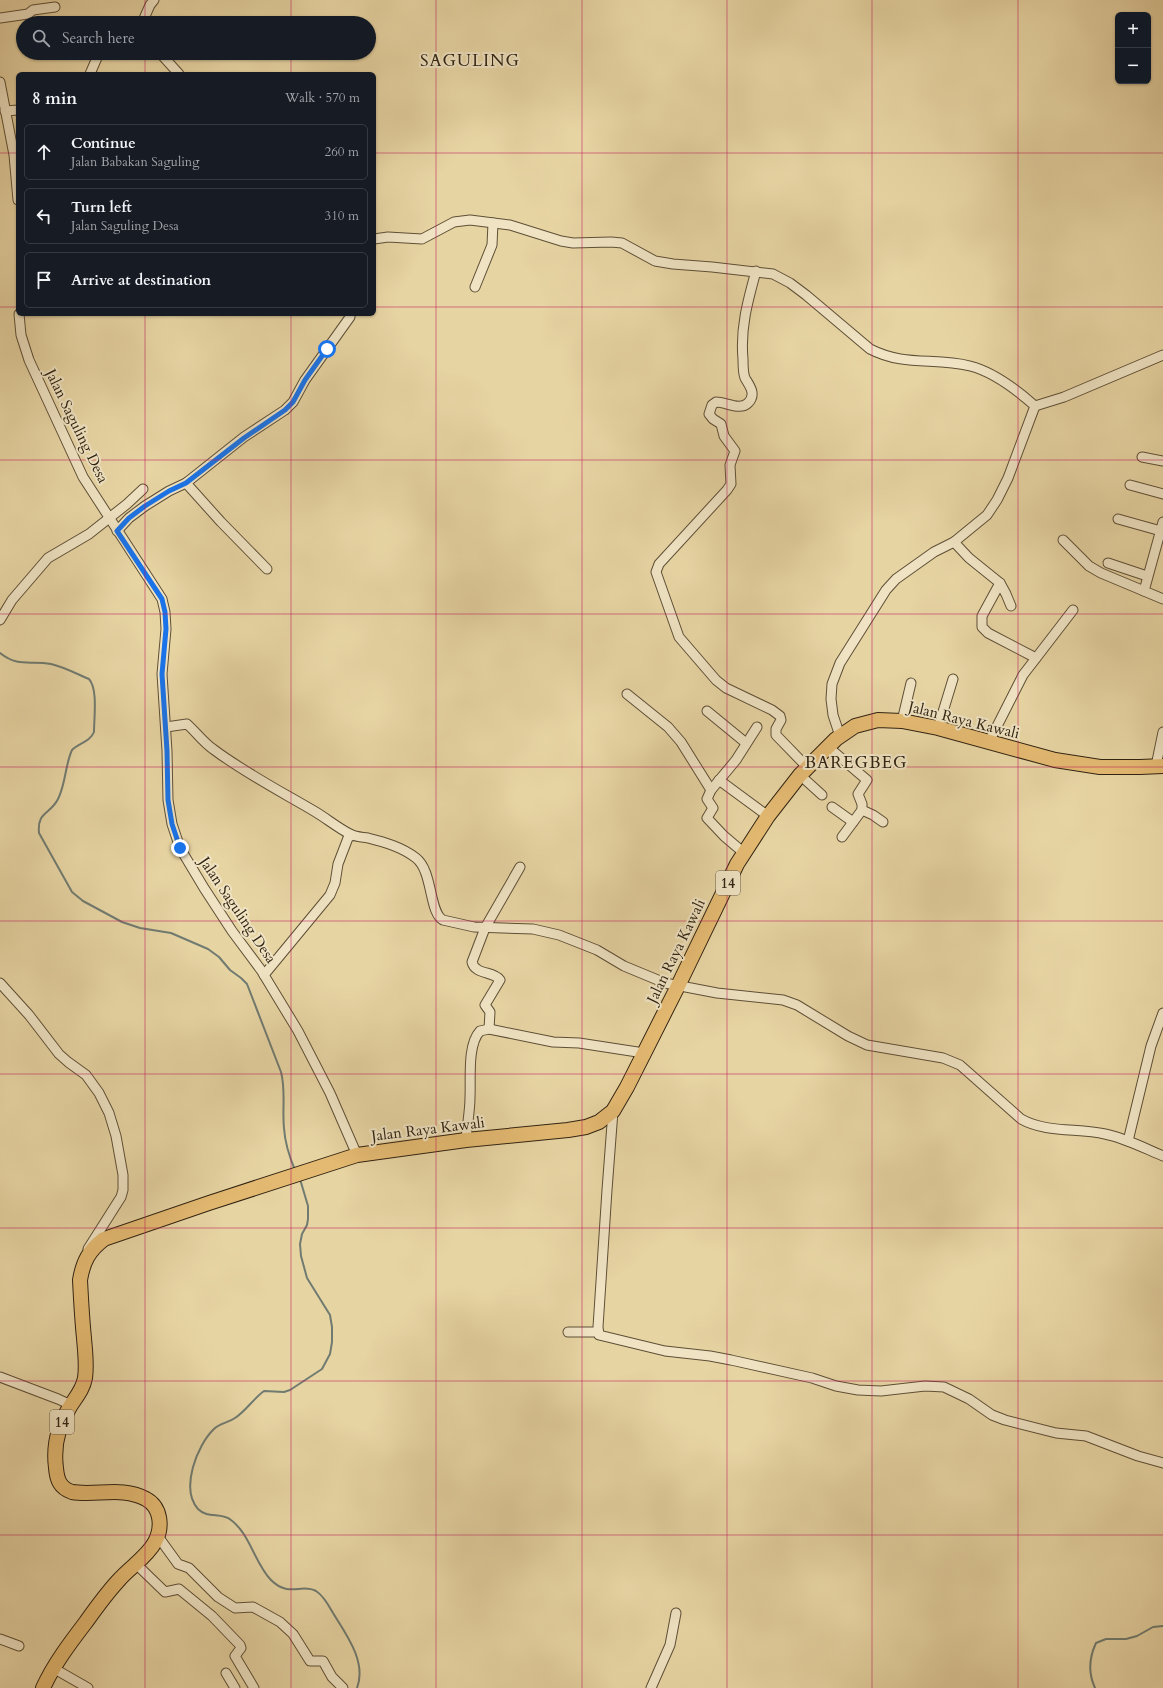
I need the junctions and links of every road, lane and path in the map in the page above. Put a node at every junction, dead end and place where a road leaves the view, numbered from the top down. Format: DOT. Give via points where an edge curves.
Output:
graph roads {
  1 [pos="154,0"];
  2 [pos="55,6"];
  3 [pos="146,16"];
  4 [pos="0,18"];
  5 [pos="96,60"];
  6 [pos="166,60"];
  7 [pos="91,72"];
  8 [pos="177,72"];
  9 [pos="0,82"];
  10 [pos="16,110"];
  11 [pos="4,111"];
  12 [pos="16,178"];
  13 [pos="493,223"];
  14 [pos="376,238"];
  15 [pos="756,271"];
  16 [pos="475,287"];
  17 [pos="19,316"];
  18 [pos="350,316"];
  19 [pos="1163,355"];
  20 [pos="1035,406"];
  21 [pos="1142,457"];
  22 [pos="1163,461"];
  23 [pos="186,483"];
  24 [pos="1130,485"];
  25 [pos="143,489"];
  26 [pos="1163,494"];
  27 [pos="110,518"];
  28 [pos="1118,519"];
  29 [pos="1162,526"];
  30 [pos="117,531"];
  31 [pos="1063,540"];
  32 [pos="954,542"];
  33 [pos="1160,546"];
  34 [pos="1108,563"];
  35 [pos="267,569"];
  36 [pos="1147,576"];
  37 [pos="1000,583"];
  38 [pos="1144,591"];
  39 [pos="1163,599"];
  40 [pos="1011,606"];
  41 [pos="1073,610"];
  42 [pos="0,620"];
  43 [pos="1036,658"];
  44 [pos="953,679"];
  45 [pos="910,683"];
  46 [pos="627,694"];
  47 [pos="707,711"];
  48 [pos="902,721"];
  49 [pos="166,727"];
  50 [pos="757,727"];
  51 [pos="938,728"];
  52 [pos="1163,732"];
  53 [pos="840,736"];
  54 [pos="989,742"];
  55 [pos="746,743"];
  56 [pos="828,747"];
  57 [pos="1160,766"];
  58 [pos="804,772"];
  59 [pos="719,780"];
  60 [pos="711,790"];
  61 [pos="822,795"];
  62 [pos="832,808"];
  63 [pos="862,810"];
  64 [pos="768,816"];
  65 [pos="853,822"];
  66 [pos="883,822"];
  67 [pos="352,835"];
  68 [pos="842,837"];
  69 [pos="744,853"];
  70 [pos="520,867"];
  71 [pos="485,928"];
  72 [pos="264,974"];
  73 [pos="0,983"];
  74 [pos="678,986"];
  75 [pos="1163,1014"];
  76 [pos="489,1029"];
  77 [pos="644,1053"];
  78 [pos="613,1111"];
  79 [pos="466,1140"];
  80 [pos="1128,1141"];
  81 [pos="357,1155"];
  82 [pos="1163,1156"];
  83 [pos="82,1269"];
  84 [pos="568,1332"];
  85 [pos="598,1332"];
  86 [pos="0,1377"];
  87 [pos="71,1405"];
  88 [pos="1163,1463"];
  89 [pos="157,1535"];
  90 [pos="135,1563"];
  91 [pos="676,1613"];
  92 [pos="0,1639"];
  93 [pos="19,1646"];
  94 [pos="53,1668"];
  95 [pos="226,1673"];
  96 [pos="43,1688"];
  97 [pos="88,1688"];
  98 [pos="235,1688"];
  99 [pos="254,1688"];
  100 [pos="343,1688"];
  101 [pos="651,1688"];
  1 -- 3 [label="street"];
  2 -- 4 [label="street" via="33,10 28,14"];
  5 -- 7 [label="street"];
  6 -- 8 [label="street"];
  9 -- 11 [label="street"];
  10 -- 11 [label="street"];
  11 -- 12 [label="street" via="14,155"];
  13 -- 14 [label="street" via="470,220 454,222 422,239"];
  13 -- 15 [label="street" via="510,225 573,243 622,243 654,261"];
  13 -- 16 [label="street" via="492,245"];
  15 -- 20 [label="street" via="773,274 790,283 870,349 882,355 895,359 970,366 991,374"];
  15 -- 58 [label="street" via="745,314 742,340 745,377 752,390 752,398 742,406 716,402 709,414 721,424 724,436 734,449 730,465 731,484 659,564 656,572 679,637 726,688 776,712 781,720 776,735"];
  17 -- 27 [label="street, Jalan Saguling Desa" via="21,335 29,360 83,477"];
  18 -- 23 [label="street" via="305,380 293,402"];
  19 -- 20 [label="street" via="1064,397"];
  20 -- 32 [label="street" via="998,500 987,515"];
  21 -- 22 [label="street"];
  23 -- 30 [label="street" via="145,506"];
  23 -- 35 [label="street"];
  24 -- 26 [label="street"];
  25 -- 27 [label="street"];
  27 -- 30 [label="street, Jalan Saguling Desa"];
  27 -- 42 [label="street" via="89,534 48,558 12,600"];
  28 -- 29 [label="street"];
  29 -- 33 [label="street"];
  30 -- 49 [label="street, Jalan Saguling Desa" via="162,599 166,629 162,674"];
  31 -- 38 [label="street" via="1089,566"];
  32 -- 37 [label="street"];
  32 -- 53 [label="street" via="934,552 896,579 886,590 840,664 832,684 831,699"];
  33 -- 36 [label="street"];
  34 -- 36 [label="street"];
  36 -- 38 [label="street"];
  37 -- 40 [label="street"];
  37 -- 43 [label="street" via="982,616 982,627 988,633"];
  38 -- 39 [label="street"];
  41 -- 43 [label="street"];
  43 -- 54 [label="street" via="1016,687"];
  44 -- 51 [label="street"];
  45 -- 48 [label="street"];
  46 -- 60 [label="street" via="668,727 681,742"];
  47 -- 55 [label="street"];
  48 -- 51 [label="highway, Jalan Raya Kawali / 14"];
  48 -- 53 [label="highway, Jalan Raya Kawali / 14" via="878,720 861,724"];
  49 -- 67 [label="street" via="187,724 213,749 272,788"];
  49 -- 72 [label="street, Jalan Saguling Desa" via="168,800 180,848 224,918"];
  50 -- 55 [label="street"];
  51 -- 54 [label="highway, Jalan Raya Kawali / 14"];
  52 -- 57 [label="street"];
  53 -- 56 [label="highway, Jalan Raya Kawali / 14"];
  54 -- 57 [label="highway, Jalan Raya Kawali / 14" via="1055,760 1100,767"];
  55 -- 59 [label="street"];
  56 -- 58 [label="highway, Jalan Raya Kawali / 14"];
  56 -- 63 [label="street" via="865,778 866,784 858,794"];
  58 -- 61 [label="street"];
  58 -- 64 [label="highway, Jalan Raya Kawali / 14"];
  59 -- 60 [label="street"];
  59 -- 64 [label="street"];
  60 -- 69 [label="street" via="707,801 713,809 707,818"];
  62 -- 65 [label="street"];
  63 -- 65 [label="street"];
  63 -- 66 [label="street"];
  64 -- 69 [label="highway, Jalan Raya Kawali / 14"];
  65 -- 68 [label="street"];
  67 -- 71 [label="street" via="386,843 408,852 417,859 425,873 440,919"];
  67 -- 72 [label="street" via="348,838 330,895"];
  69 -- 74 [label="highway, Jalan Raya Kawali / 14"];
  70 -- 71 [label="street"];
  71 -- 74 [label="street" via="501,926 533,929 559,935 597,950 655,980"];
  71 -- 76 [label="street" via="472,962 477,969 500,980 485,1005 490,1012"];
  72 -- 81 [label="street, Jalan Saguling Desa" via="298,1031 330,1093"];
  73 -- 83 [label="street" via="59,1054 86,1075 102,1098 114,1127 123,1175 123,1190 89,1246"];
  74 -- 77 [label="highway, Jalan Raya Kawali / 14"];
  74 -- 80 [label="street" via="783,1000 797,1005 867,1045 943,1058 960,1065 1021,1119 1032,1125 1105,1134"];
  75 -- 80 [label="street" via="1151,1046"];
  76 -- 77 [label="street" via="547,1041"];
  76 -- 79 [label="street" via="480,1031 473,1046"];
  77 -- 78 [label="highway, Jalan Raya Kawali / 14"];
  78 -- 79 [label="highway, Jalan Raya Kawali / 14" via="599,1122 586,1127"];
  78 -- 85 [label="street"];
  79 -- 81 [label="highway, Jalan Raya Kawali / 14"];
  80 -- 82 [label="street"];
  81 -- 83 [label="highway, 14" via="104,1239 90,1252"];
  83 -- 87 [label="highway, 14" via="85,1377 80,1392"];
  84 -- 85 [label="street"];
  85 -- 88 [label="street" via="605,1338 732,1360 858,1390 944,1387 1005,1420 1056,1433 1086,1436"];
  86 -- 87 [label="street"];
  87 -- 89 [label="highway, 14" via="56,1437 56,1472 61,1485 72,1492 114,1491 144,1498 154,1505 158,1513 160,1527"];
  89 -- 90 [label="highway, 14" via="156,1541"];
  89 -- 100 [label="street" via="178,1564 189,1568 218,1597 235,1608 253,1607 280,1622 293,1634 310,1661 323,1661 332,1677"];
  90 -- 94 [label="highway, 14" via="108,1593"];
  90 -- 99 [label="street" via="166,1592 179,1589 224,1627 240,1645 241,1649 235,1656"];
  91 -- 101 [label="street" via="670,1645"];
  92 -- 93 [label="street"];
  94 -- 96 [label="highway, 14"];
  94 -- 97 [label="street"];
  95 -- 98 [label="street"];
}
